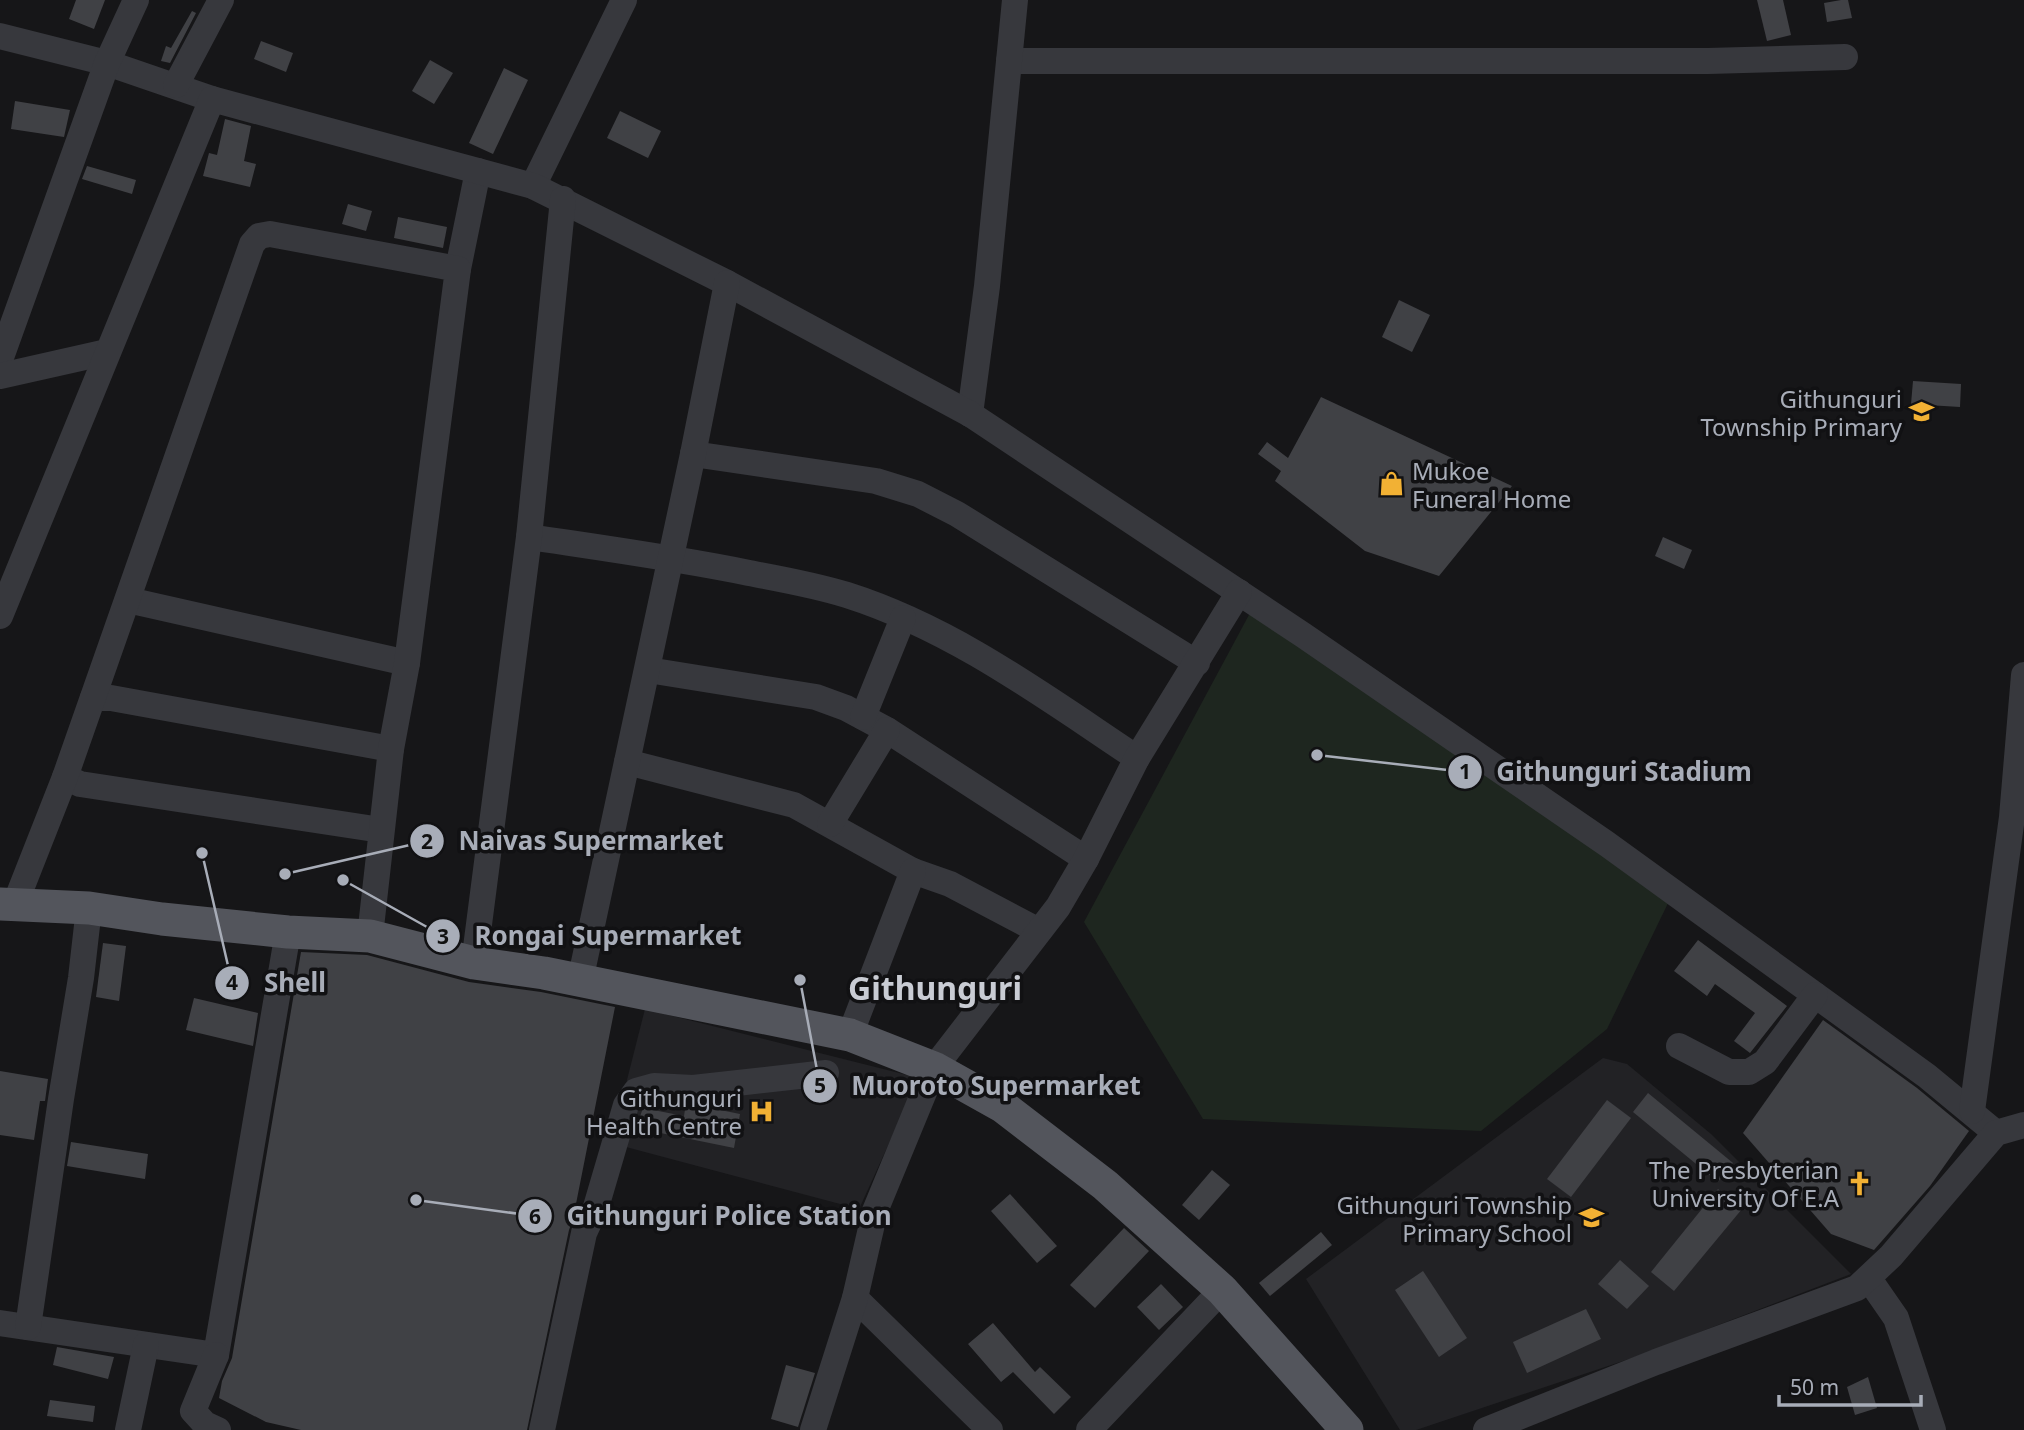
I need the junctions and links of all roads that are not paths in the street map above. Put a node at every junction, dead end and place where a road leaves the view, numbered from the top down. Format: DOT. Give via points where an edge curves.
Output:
graph roads {
  1 [pos="136,0"];
  2 [pos="221,0"];
  3 [pos="624,0"];
  4 [pos="1014,0"];
  5 [pos="0,36"];
  6 [pos="1845,57"];
  7 [pos="1009,61"];
  8 [pos="107,63"];
  9 [pos="176,85"];
  10 [pos="212,99"];
  11 [pos="478,170"];
  12 [pos="533,186"];
  13 [pos="563,200"];
  14 [pos="458,269"];
  15 [pos="727,283"];
  16 [pos="107,352"];
  17 [pos="0,360"];
  18 [pos="0,376"];
  19 [pos="970,414"];
  20 [pos="693,454"];
  21 [pos="529,537"];
  22 [pos="671,558"];
  23 [pos="1238,592"];
  24 [pos="128,600"];
  25 [pos="0,616"];
  26 [pos="903,618"];
  27 [pos="407,663"];
  28 [pos="1197,663"];
  29 [pos="648,670"];
  30 [pos="2024,675"];
  31 [pos="93,698"];
  32 [pos="863,717"];
  33 [pos="887,730"];
  34 [pos="391,749"];
  35 [pos="1137,758"];
  36 [pos="627,762"];
  37 [pos="65,777"];
  38 [pos="830,824"];
  39 [pos="381,830"];
  40 [pos="1086,859"];
  41 [pos="913,871"];
  42 [pos="8,904"];
  43 [pos="89,908"];
  44 [pos="1039,930"];
  45 [pos="288,932"];
  46 [pos="370,936"];
  47 [pos="474,963"];
  48 [pos="580,981"];
  49 [pos="1815,995"];
  50 [pos="849,1035"];
  51 [pos="1679,1046"];
  52 [pos="934,1068"];
  53 [pos="825,1073"];
  54 [pos="1972,1111"];
  55 [pos="2024,1125"];
  56 [pos="1996,1133"];
  57 [pos="1869,1279"];
  58 [pos="1222,1290"];
  59 [pos="855,1297"];
  60 [pos="0,1323"];
  61 [pos="27,1327"];
  62 [pos="146,1345"];
  63 [pos="216,1355"];
  64 [pos="1341,1427"];
  65 [pos="128,1430"];
  66 [pos="218,1430"];
  67 [pos="542,1430"];
  68 [pos="813,1430"];
  69 [pos="990,1430"];
  70 [pos="1089,1430"];
  71 [pos="1486,1430"];
  72 [pos="1933,1430"];
  1 -- 8 [label="street"];
  2 -- 9 [label="street"];
  3 -- 12 [label="street"];
  4 -- 7 [label="street"];
  5 -- 8 [label="street"];
  6 -- 7 [label="street"];
  7 -- 19 [label="street"];
  8 -- 9 [label="street"];
  8 -- 17 [label="street"];
  9 -- 10 [label="street"];
  10 -- 11 [label="street"];
  10 -- 16 [label="street"];
  11 -- 12 [label="street"];
  11 -- 14 [label="street"];
  12 -- 13 [label="street"];
  13 -- 15 [label="street"];
  13 -- 21 [label="street"];
  14 -- 24 [label="street" via="270,234 259,236 252,244"];
  14 -- 27 [label="street"];
  15 -- 19 [label="street"];
  15 -- 20 [label="street"];
  16 -- 18 [label="street"];
  16 -- 25 [label="street"];
  19 -- 23 [label="street"];
  20 -- 22 [label="street"];
  20 -- 28 [label="street" via="876,481 918,494"];
  21 -- 22 [label="street"];
  21 -- 47 [label="street"];
  22 -- 26 [label="street" via="794,581 848,595"];
  22 -- 29 [label="street"];
  23 -- 28 [label="street"];
  23 -- 49 [label="street" via="1607,844"];
  24 -- 27 [label="street"];
  24 -- 31 [label="street"];
  26 -- 32 [label="street"];
  26 -- 35 [label="street" via="982,656"];
  27 -- 34 [label="street"];
  28 -- 35 [label="street"];
  29 -- 32 [label="street" via="816,697"];
  29 -- 36 [label="street"];
  30 -- 54 [label="street" via="2012,817"];
  31 -- 34 [label="street"];
  31 -- 37 [label="street"];
  32 -- 33 [label="street"];
  33 -- 38 [label="street"];
  33 -- 40 [label="street"];
  34 -- 39 [label="street"];
  35 -- 40 [label="street"];
  36 -- 38 [label="street" via="794,805"];
  36 -- 48 [label="street"];
  37 -- 39 [label="street" via="80,784"];
  37 -- 42 [label="street"];
  38 -- 41 [label="street"];
  39 -- 46 [label="street"];
  40 -- 44 [label="street"];
  41 -- 44 [label="street" via="950,884"];
  41 -- 50 [label="street"];
  42 -- 43 [label="main road"];
  43 -- 45 [label="main road"];
  43 -- 61 [label="street"];
  44 -- 52 [label="street"];
  45 -- 46 [label="main road"];
  45 -- 63 [label="street"];
  46 -- 47 [label="main road"];
  47 -- 48 [label="main road"];
  48 -- 50 [label="main road"];
  49 -- 51 [label="street" via="1765,1062 1749,1072 1729,1072"];
  49 -- 54 [label="street"];
  50 -- 52 [label="main road"];
  52 -- 58 [label="main road" via="1002,1106 1105,1185"];
  52 -- 59 [label="street" via="875,1211"];
  53 -- 67 [label="street" via="636,1091 626,1105 584,1233"];
  54 -- 56 [label="street"];
  55 -- 56 [label="street"];
  56 -- 57 [label="street"];
  57 -- 71 [label="street" via="1857,1288"];
  57 -- 72 [label="street" via="1896,1318"];
  58 -- 64 [label="main road"];
  58 -- 70 [label="street"];
  59 -- 68 [label="street"];
  59 -- 69 [label="street"];
  60 -- 61 [label="street"];
  61 -- 62 [label="street"];
  62 -- 63 [label="street"];
  62 -- 65 [label="street"];
  63 -- 66 [label="street" via="193,1411"];
}
